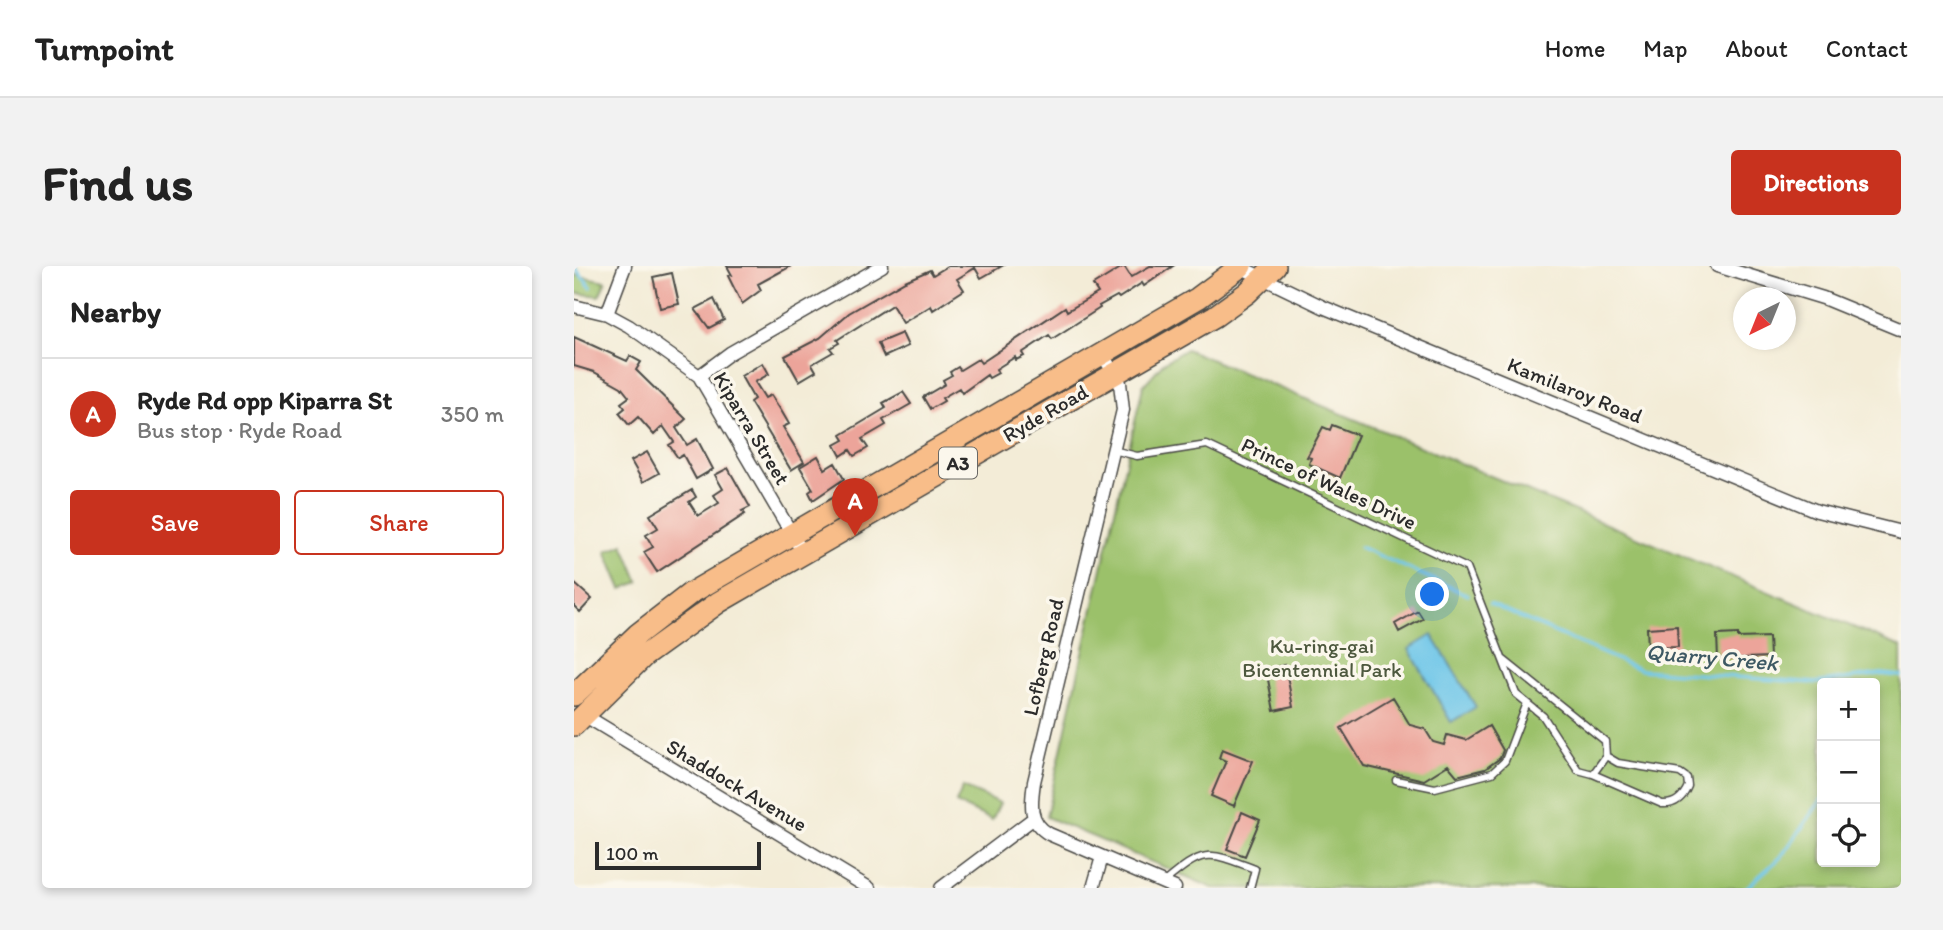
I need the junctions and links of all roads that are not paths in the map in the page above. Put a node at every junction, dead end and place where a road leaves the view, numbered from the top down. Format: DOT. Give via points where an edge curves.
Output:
graph roads {
  1 [pos="625,266"];
  2 [pos="882,266"];
  3 [pos="1241,266"];
  4 [pos="1717,266"];
  5 [pos="1268,273"];
  6 [pos="574,306"];
  7 [pos="607,314"];
  8 [pos="1901,330"];
  9 [pos="1102,354"];
  10 [pos="1114,374"];
  11 [pos="699,376"];
  12 [pos="1113,450"];
  13 [pos="1901,532"];
  14 [pos="792,534"];
  15 [pos="803,553"];
  16 [pos="1502,659"];
  17 [pos="574,695"];
  18 [pos="1527,703"];
  19 [pos="579,720"];
  20 [pos="1606,756"];
  21 [pos="1593,774"];
  22 [pos="1396,780"];
  23 [pos="1034,818"];
  24 [pos="1102,857"];
  25 [pos="1169,885"];
  26 [pos="869,888"];
  27 [pos="941,888"];
  28 [pos="1093,888"];
  29 [pos="1250,888"];
  1 -- 7 [label="street"];
  2 -- 11 [label="street" via="730,353"];
  3 -- 5 [label="street, Kamilaroy Road"];
  3 -- 9 [label="highway, Ryde Road / A3" via="1198,298"];
  4 -- 8 [label="street" via="1823,298"];
  5 -- 10 [label="highway, Ryde Road / A3" via="1214,316"];
  5 -- 13 [label="street, Kamilaroy Road" via="1817,511"];
  6 -- 7 [label="street, Kiparra Street"];
  7 -- 11 [label="street, Kiparra Street"];
  9 -- 10 [label="street, Lofberg Road"];
  9 -- 14 [label="highway, Ryde Road / A3"];
  10 -- 12 [label="street, Lofberg Road" via="1123,402"];
  10 -- 15 [label="highway, Ryde Road / A3"];
  11 -- 14 [label="street, Kiparra Street"];
  12 -- 16 [label="lane, Prince of Wales Drive" via="1137,456 1208,445 1467,568"];
  12 -- 23 [label="street, Lofberg Road" via="1034,782"];
  14 -- 15 [label="street, Kiparra Street"];
  14 -- 17 [label="highway, Ryde Road / A3" via="673,605"];
  15 -- 19 [label="highway, Ryde Road / A3" via="682,626 634,665"];
  16 -- 18 [label="lane, Prince of Wales Drive" via="1516,694"];
  16 -- 20 [label="lane" via="1605,741"];
  18 -- 21 [label="lane, Prince of Wales Drive" via="1543,716 1578,770"];
  18 -- 22 [label="lane" via="1505,761 1492,773 1435,788"];
  19 -- 26 [label="street, Shaddock Avenue"];
  20 -- 21 [label="lane"];
  20 -- 21 [label="lane, Prince of Wales Drive" via="1618,763 1680,773 1688,786 1678,800 1662,804"];
  23 -- 24 [label="street" via="1042,830"];
  23 -- 27 [label="street"];
  24 -- 25 [label="street"];
  24 -- 28 [label="street"];
  25 -- 29 [label="lane" via="1193,857 1220,856 1255,869"];
}
